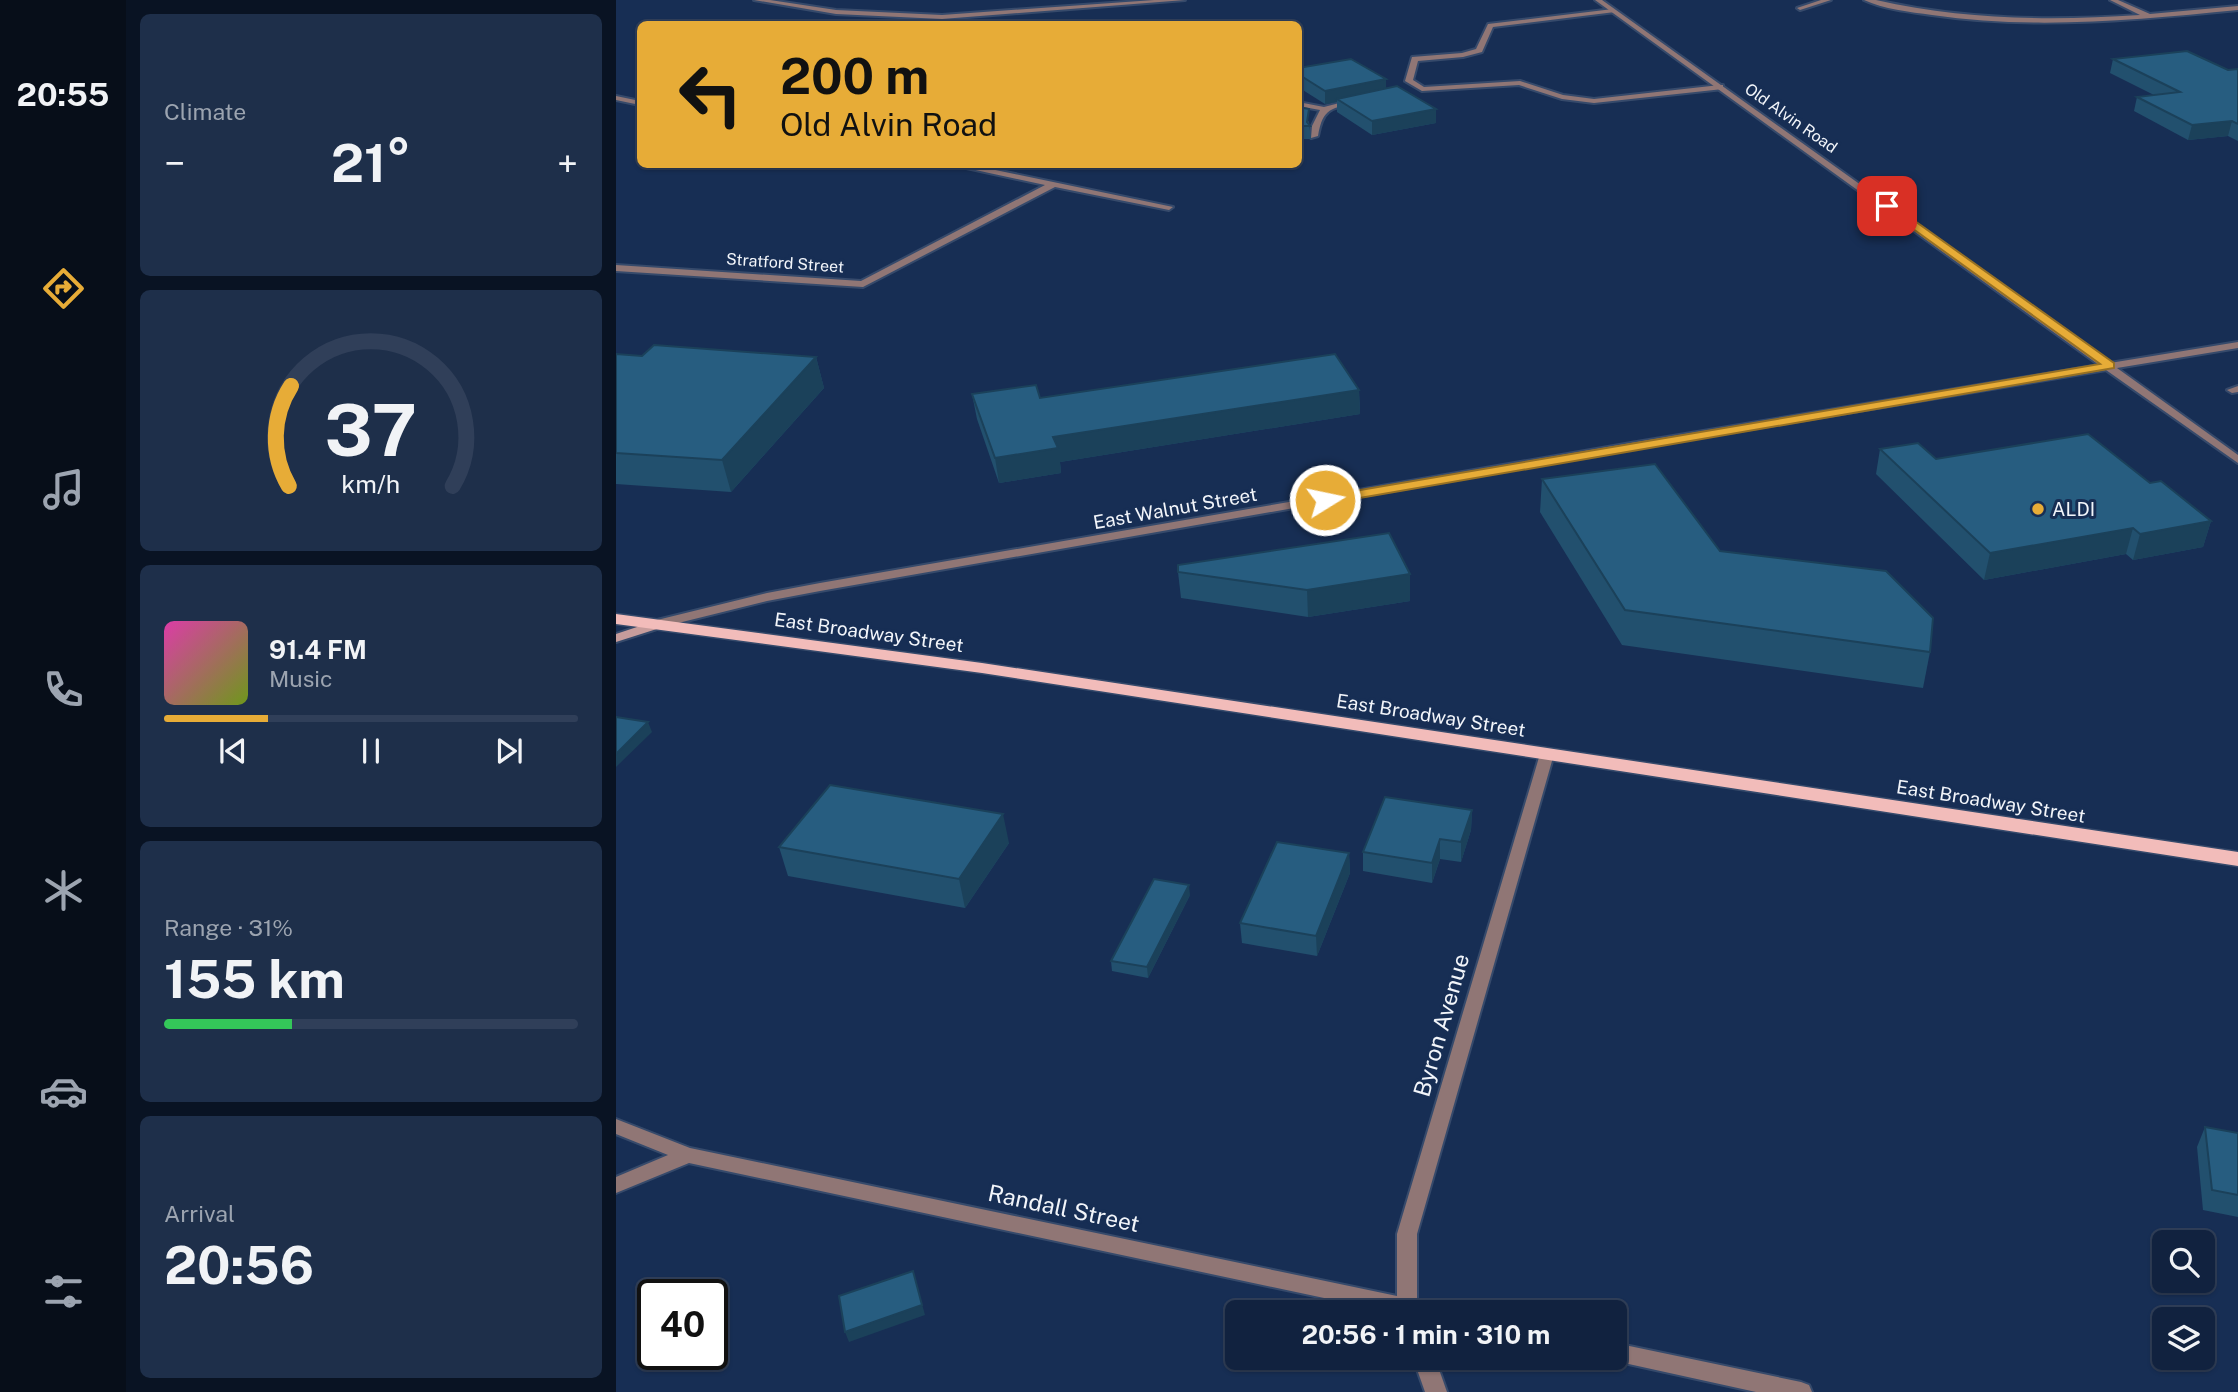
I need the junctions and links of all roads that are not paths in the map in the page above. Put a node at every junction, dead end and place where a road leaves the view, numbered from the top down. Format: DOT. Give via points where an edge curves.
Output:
graph roads {
  1 [pos="757,0"];
  2 [pos="1182,0"];
  3 [pos="1598,0"];
  4 [pos="1828,0"];
  5 [pos="1867,0"];
  6 [pos="2113,0"];
  7 [pos="1800,8"];
  8 [pos="2238,8"];
  9 [pos="1613,11"];
  10 [pos="2150,17"];
  11 [pos="1720,87"];
  12 [pos="1422,89"];
  13 [pos="1408,91"];
  14 [pos="617,99"];
  15 [pos="1367,99"];
  16 [pos="637,102"];
  17 [pos="1302,105"];
  18 [pos="1325,108"];
  19 [pos="1314,136"];
  20 [pos="972,168"];
  21 [pos="1054,184"];
  22 [pos="1169,207"];
  23 [pos="616,268"];
  24 [pos="2238,345"];
  25 [pos="2110,366"];
  26 [pos="2238,460"];
  27 [pos="616,619"];
  28 [pos="658,624"];
  29 [pos="616,638"];
  30 [pos="1547,754"];
  31 [pos="2238,859"];
  32 [pos="616,1126"];
  33 [pos="688,1155"];
  34 [pos="616,1185"];
  35 [pos="1360,1300"];
  36 [pos="1406,1300"];
  37 [pos="1627,1355"];
  38 [pos="1428,1370"];
  39 [pos="1436,1392"];
  40 [pos="1801,1392"];
  1 -- 2 [label="street" via="836,12 942,17"];
  3 -- 9 [label="street, Old Alvin Road"];
  4 -- 7 [label="street"];
  5 -- 10 [label="street" via="1983,21 2058,24"];
  6 -- 10 [label="street"];
  8 -- 10 [label="street"];
  9 -- 11 [label="street, Old Alvin Road"];
  9 -- 12 [label="street" via="1489,25 1479,50 1415,59 1409,81"];
  11 -- 12 [label="street" via="1594,101 1562,97 1520,83"];
  11 -- 25 [label="street, Old Alvin Road"];
  12 -- 13 [label="street"];
  14 -- 16 [label="street"];
  15 -- 18 [label="street"];
  17 -- 18 [label="street"];
  18 -- 19 [label="street" via="1317,116"];
  20 -- 21 [label="street"];
  21 -- 22 [label="street"];
  21 -- 23 [label="street, Stratford Street" via="863,284"];
  24 -- 25 [label="street, East Walnut Street"];
  25 -- 26 [label="street, Old Alvin Road"];
  25 -- 28 [label="street, East Walnut Street" via="807,590"];
  27 -- 28 [label="main road, East Broadway Street"];
  28 -- 29 [label="main road"];
  28 -- 30 [label="main road, East Broadway Street"];
  30 -- 31 [label="main road, East Broadway Street"];
  30 -- 36 [label="street, Byron Avenue" via="1407,1234"];
  32 -- 33 [label="street, Randall Street"];
  33 -- 34 [label="street"];
  33 -- 35 [label="street, Randall Street"];
  37 -- 40 [label="street"];
  38 -- 39 [label="street"];
}
